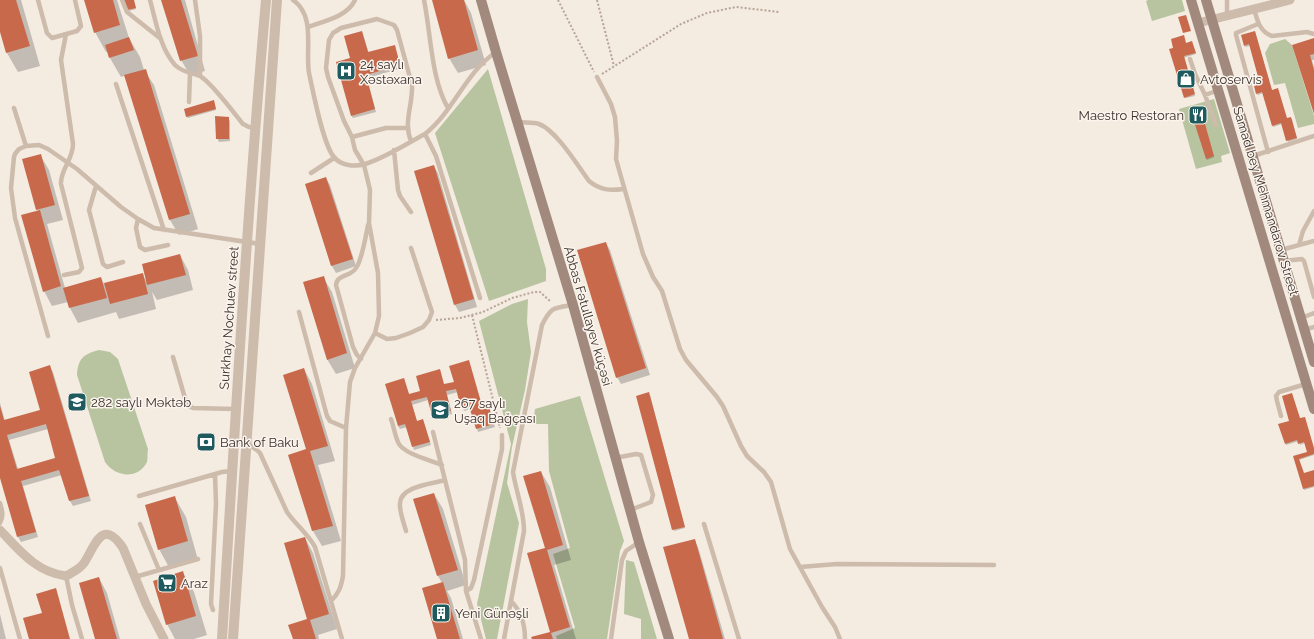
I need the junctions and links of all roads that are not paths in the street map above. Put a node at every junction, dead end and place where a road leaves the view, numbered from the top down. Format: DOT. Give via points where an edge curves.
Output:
graph roads {
  1 [pos="38,0"];
  2 [pos="75,0"];
  3 [pos="122,0"];
  4 [pos="150,0"];
  5 [pos="195,0"];
  6 [pos="266,0"];
  7 [pos="277,0"];
  8 [pos="294,0"];
  9 [pos="355,0"];
  10 [pos="424,0"];
  11 [pos="481,0"];
  12 [pos="1191,0"];
  13 [pos="1206,0"];
  14 [pos="1227,0"];
  15 [pos="1286,0"];
  16 [pos="1254,9"];
  17 [pos="1227,15"];
  18 [pos="1212,19"];
  19 [pos="1198,22"];
  20 [pos="1258,24"];
  21 [pos="308,27"];
  22 [pos="66,34"];
  23 [pos="1314,34"];
  24 [pos="161,40"];
  25 [pos="496,52"];
  26 [pos="1190,59"];
  27 [pos="190,73"];
  28 [pos="200,76"];
  29 [pos="597,77"];
  30 [pos="116,84"];
  31 [pos="1219,90"];
  32 [pos="1205,95"];
  33 [pos="189,102"];
  34 [pos="14,108"];
  35 [pos="448,108"];
  36 [pos="517,122"];
  37 [pos="1216,125"];
  38 [pos="255,128"];
  39 [pos="407,128"];
  40 [pos="425,134"];
  41 [pos="1314,136"];
  42 [pos="352,137"];
  43 [pos="411,141"];
  44 [pos="26,146"];
  45 [pos="394,150"];
  46 [pos="1268,152"];
  47 [pos="1253,156"];
  48 [pos="334,158"];
  49 [pos="68,164"];
  50 [pos="364,165"];
  51 [pos="311,173"];
  52 [pos="96,186"];
  53 [pos="623,189"];
  54 [pos="1314,211"];
  55 [pos="411,212"];
  56 [pos="138,219"];
  57 [pos="369,223"];
  58 [pos="164,230"];
  59 [pos="1314,241"];
  60 [pos="248,243"];
  61 [pos="260,244"];
  62 [pos="168,245"];
  63 [pos="1299,245"];
  64 [pos="411,248"];
  65 [pos="1280,250"];
  66 [pos="1284,261"];
  67 [pos="123,262"];
  68 [pos="64,276"];
  69 [pos="1314,297"];
  70 [pos="480,298"];
  71 [pos="573,305"];
  72 [pos="298,312"];
  73 [pos="1314,313"];
  74 [pos="1301,318"];
  75 [pos="1309,328"];
  76 [pos="375,333"];
  77 [pos="48,336"];
  78 [pos="173,357"];
  79 [pos="361,359"];
  80 [pos="1314,362"];
  81 [pos="1306,384"];
  82 [pos="235,409"];
  83 [pos="1314,409"];
  84 [pos="1282,416"];
  85 [pos="391,419"];
  86 [pos="346,428"];
  87 [pos="433,432"];
  88 [pos="502,435"];
  89 [pos="233,440"];
  90 [pos="246,443"];
  91 [pos="615,458"];
  92 [pos="442,465"];
  93 [pos="231,471"];
  94 [pos="215,474"];
  95 [pos="445,480"];
  96 [pos="139,496"];
  97 [pos="0,503"];
  98 [pos="630,510"];
  99 [pos="0,523"];
  100 [pos="140,524"];
  101 [pos="704,524"];
  102 [pos="0,530"];
  103 [pos="406,531"];
  104 [pos="639,542"];
  105 [pos="198,559"];
  106 [pos="994,565"];
  107 [pos="800,567"];
  108 [pos="0,568"];
  109 [pos="159,570"];
  110 [pos="66,576"];
  111 [pos="136,577"];
  112 [pos="466,590"];
  113 [pos="331,601"];
  114 [pos="511,601"];
  115 [pos="213,610"];
  116 [pos="20,639"];
  117 [pos="82,639"];
  118 [pos="164,639"];
  119 [pos="222,639"];
  120 [pos="233,639"];
  121 [pos="342,639"];
  122 [pos="481,639"];
  123 [pos="504,639"];
  124 [pos="525,639"];
  125 [pos="611,639"];
  126 [pos="668,639"];
  127 [pos="739,639"];
  128 [pos="840,639"];
  1 -- 22 [label="lane" via="47,33 52,38"];
  2 -- 22 [label="lane" via="81,26 77,31"];
  3 -- 24 [label="lane" via="127,12"];
  4 -- 24 [label="lane"];
  5 -- 28 [label="lane" via="200,36"];
  6 -- 38 [label="street, Surkhay Nochuev street"];
  7 -- 61 [label="street, Surkhay Nochuev street"];
  8 -- 21 [label="lane" via="301,7"];
  9 -- 21 [label="lane" via="342,14"];
  10 -- 35 [label="lane" via="437,81"];
  11 -- 25 [label="main road, Abbas Fətullayev küçəsi"];
  12 -- 19 [label="main road, Samad bey Mehmandarov Street"];
  13 -- 18 [label="main road, Samad bey Mehmandarov Street"];
  14 -- 17 [label="lane"];
  15 -- 16 [label="street"];
  16 -- 17 [label="street"];
  16 -- 20 [label="lane"];
  17 -- 18 [label="street"];
  18 -- 19 [label="street"];
  18 -- 47 [label="main road, Samad bey Mehmandarov Street"];
  19 -- 31 [label="main road, Samad bey Mehmandarov Street"];
  20 -- 23 [label="lane" via="1272,36 1307,32"];
  20 -- 46 [label="lane" via="1236,32 1236,35"];
  21 -- 48 [label="lane" via="307,63 323,133"];
  22 -- 49 [label="lane" via="61,60 73,144"];
  24 -- 27 [label="lane" via="174,64"];
  25 -- 35 [label="lane" via="472,73"];
  25 -- 36 [label="main road, Abbas Fətullayev küçəsi"];
  26 -- 32 [label="lane"];
  27 -- 28 [label="lane"];
  27 -- 33 [label="lane"];
  28 -- 38 [label="lane" via="243,124"];
  29 -- 53 [label="lane" via="615,117 616,160"];
  30 -- 58 [label="lane"];
  31 -- 32 [label="lane"];
  31 -- 81 [label="main road, Samad bey Mehmandarov Street"];
  32 -- 37 [label="lane"];
  34 -- 44 [label="lane"];
  35 -- 40 [label="lane"];
  36 -- 53 [label="lane" via="539,124 548,129 595,186 605,190"];
  36 -- 71 [label="main road, Abbas Fətullayev küçəsi"];
  38 -- 60 [label="street, Surkhay Nochuev street"];
  39 -- 42 [label="lane" via="386,128"];
  39 -- 42 [label="lane" via="413,94 411,77 397,30 394,25 377,19 341,28 333,33 330,40 326,68 328,77"];
  39 -- 43 [label="lane"];
  40 -- 43 [label="lane"];
  40 -- 70 [label="lane" via="436,156"];
  41 -- 46 [label="lane"];
  42 -- 50 [label="lane" via="355,150"];
  43 -- 45 [label="lane"];
  44 -- 49 [label="lane" via="40,145"];
  44 -- 77 [label="lane" via="15,154 11,188 15,218"];
  45 -- 50 [label="lane"];
  45 -- 55 [label="lane" via="398,190"];
  46 -- 47 [label="lane"];
  47 -- 65 [label="main road, Samad bey Mehmandarov Street"];
  48 -- 50 [label="lane" via="351,166"];
  48 -- 51 [label="lane"];
  49 -- 52 [label="lane"];
  49 -- 68 [label="lane" via="60,178 82,268 79,272"];
  50 -- 57 [label="lane" via="370,190"];
  52 -- 56 [label="lane"];
  52 -- 67 [label="lane" via="89,210 103,264 107,267"];
  53 -- 107 [label="lane" via="643,254 662,291 680,349 723,406 747,456 771,482 790,549"];
  54 -- 63 [label="lane"];
  56 -- 58 [label="lane" via="154,228"];
  56 -- 62 [label="lane" via="136,228 140,247 145,250"];
  57 -- 76 [label="lane" via="378,273 379,316"];
  57 -- 79 [label="lane" via="357,267 351,274 336,281 353,347"];
  58 -- 60 [label="lane"];
  59 -- 63 [label="lane"];
  60 -- 61 [label="lane"];
  60 -- 82 [label="street, Surkhay Nochuev street"];
  61 -- 90 [label="street, Surkhay Nochuev street"];
  63 -- 65 [label="lane"];
  64 -- 76 [label="lane" via="432,312 429,320 423,327 396,338 387,339"];
  65 -- 66 [label="main road, Samad bey Mehmandarov Street"];
  66 -- 69 [label="lane" via="1304,261"];
  66 -- 74 [label="main road, Samad bey Mehmandarov Street"];
  71 -- 91 [label="main road, Abbas Fətullayev küçəsi"];
  71 -- 114 [label="lane" via="556,307 548,313 542,325 513,472 524,519 524,531"];
  72 -- 86 [label="lane" via="327,416 330,421"];
  73 -- 74 [label="lane"];
  74 -- 75 [label="main road, Samad bey Mehmandarov Street"];
  75 -- 80 [label="main road, Samad bey Mehmandarov Street"];
  76 -- 79 [label="lane"];
  78 -- 82 [label="lane" via="187,405 193,408"];
  79 -- 86 [label="lane" via="350,382"];
  81 -- 83 [label="main road, Samad bey Mehmandarov Street"];
  81 -- 84 [label="lane" via="1279,392 1276,396"];
  82 -- 89 [label="street, Surkhay Nochuev street"];
  85 -- 92 [label="lane" via="397,439 404,450"];
  86 -- 113 [label="lane" via="343,576 338,594"];
  87 -- 92 [label="lane"];
  88 -- 112 [label="lane" via="502,449 474,580 472,588"];
  89 -- 90 [label="lane"];
  89 -- 93 [label="street, Surkhay Nochuev street"];
  90 -- 113 [label="lane" via="260,453 287,512 311,538"];
  90 -- 120 [label="street, Surkhay Nochuev street"];
  91 -- 98 [label="main road, Abbas Fətullayev küçəsi"];
  91 -- 98 [label="lane" via="636,454 641,455 643,460 653,499 652,502"];
  92 -- 95 [label="lane"];
  93 -- 94 [label="lane"];
  93 -- 119 [label="street, Surkhay Nochuev street"];
  94 -- 96 [label="lane"];
  94 -- 115 [label="lane" via="211,604"];
  95 -- 103 [label="lane" via="404,493 400,505"];
  95 -- 112 [label="lane" via="465,560"];
  97 -- 99 [label="lane"];
  98 -- 104 [label="main road, Abbas Fətullayev küçəsi"];
  100 -- 109 [label="lane"];
  101 -- 127 [label="lane"];
  102 -- 110 [label="street" via="26,558 46,571"];
  104 -- 125 [label="lane" via="626,551 622,560"];
  104 -- 126 [label="main road, Abbas Fətullayev küçəsi"];
  105 -- 109 [label="lane"];
  106 -- 107 [label="lane" via="837,564"];
  107 -- 128 [label="lane"];
  108 -- 116 [label="lane"];
  109 -- 111 [label="lane"];
  110 -- 111 [label="street" via="81,567 95,541 106,535 118,541"];
  110 -- 117 [label="lane"];
  111 -- 118 [label="street"];
  112 -- 122 [label="lane"];
  113 -- 121 [label="lane"];
  114 -- 123 [label="lane"];
  114 -- 124 [label="lane" via="520,614"];
}
